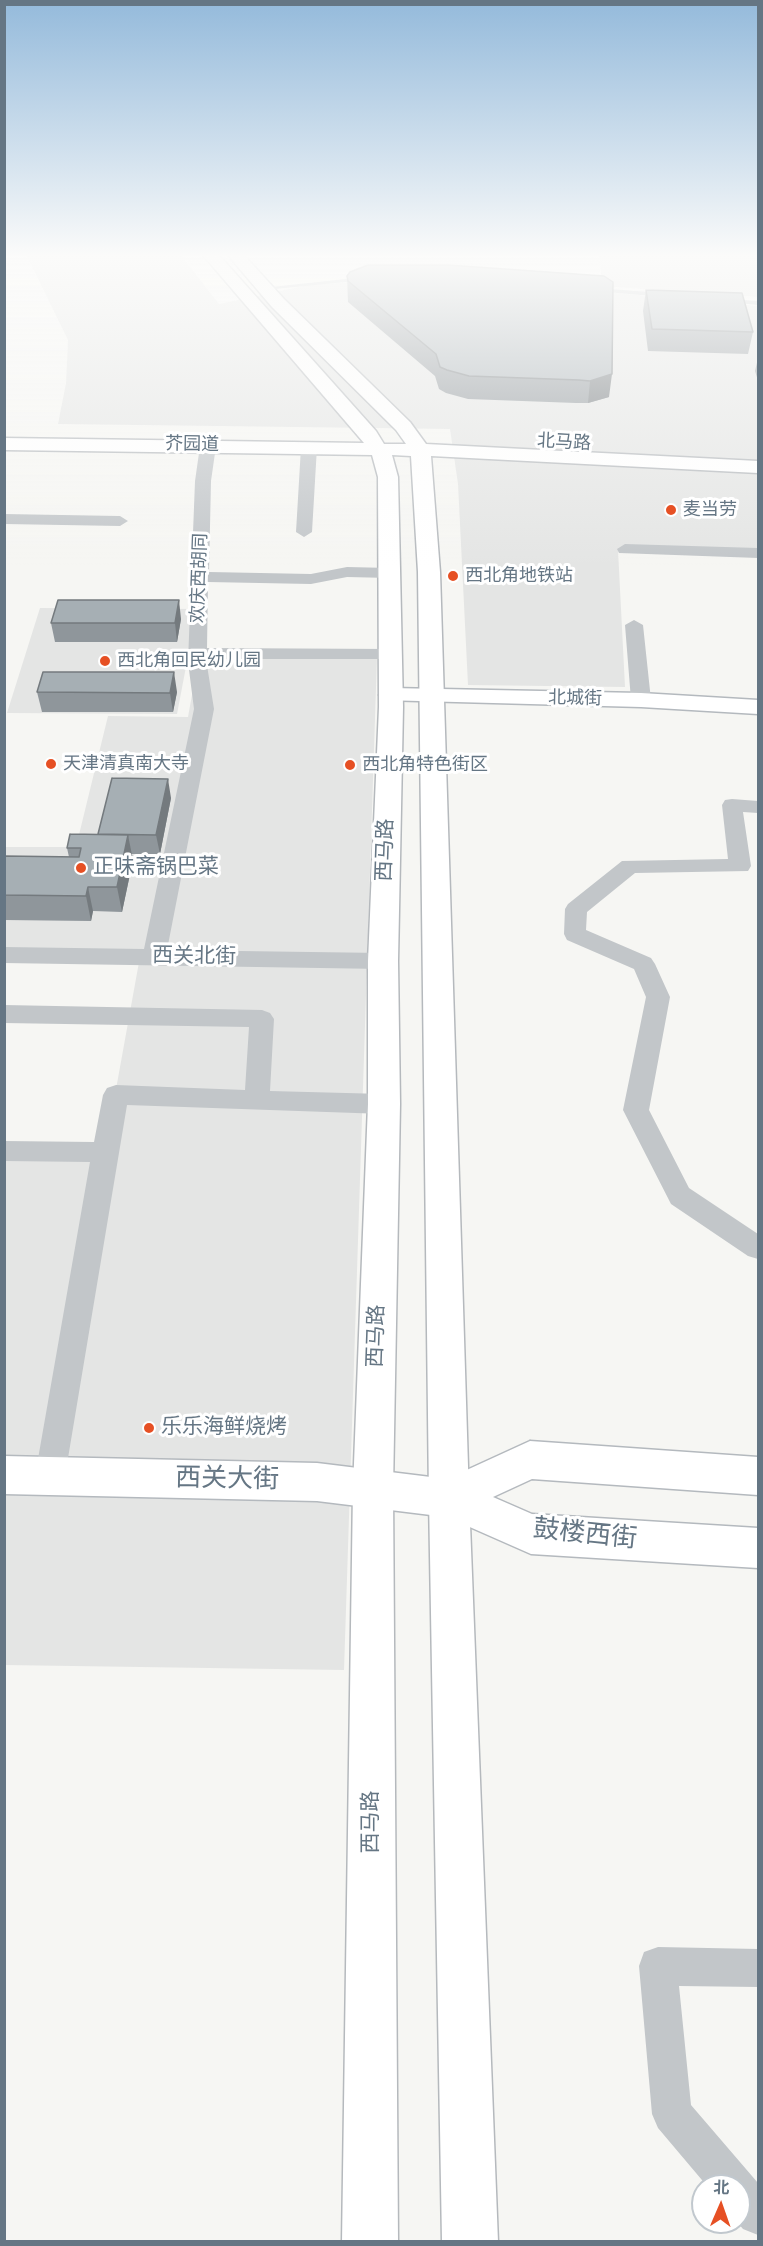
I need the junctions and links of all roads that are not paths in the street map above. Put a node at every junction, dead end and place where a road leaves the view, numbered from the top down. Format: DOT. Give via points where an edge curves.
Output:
graph roads {
  1 [pos="313,359"];
  2 [pos="324,359"];
  3 [pos="4,431"];
  4 [pos="395,443"];
  5 [pos="4,444"];
  6 [pos="208,446"];
  7 [pos="309,447"];
  8 [pos="759,452"];
  9 [pos="759,467"];
  10 [pos="4,519"];
  11 [pos="120,521"];
  12 [pos="304,531"];
  13 [pos="626,549"];
  14 [pos="759,553"];
  15 [pos="390,573"];
  16 [pos="200,577"];
  17 [pos="634,625"];
  18 [pos="198,653"];
  19 [pos="390,654"];
  20 [pos="641,700"];
  21 [pos="391,701"];
  22 [pos="431,702"];
  23 [pos="759,707"];
  24 [pos="759,719"];
  25 [pos="759,807"];
  26 [pos="4,955"];
  27 [pos="154,957"];
  28 [pos="384,961"];
  29 [pos="4,1014"];
  30 [pos="257,1100"];
  31 [pos="384,1104"];
  32 [pos="4,1150"];
  33 [pos="105,1152"];
  34 [pos="759,1248"];
  35 [pos="4,1475"];
  36 [pos="50,1476"];
  37 [pos="759,1476"];
  38 [pos="373,1489"];
  39 [pos="449,1498"];
  40 [pos="759,1548"];
  41 [pos="759,1968"];
  42 [pos="724,2174"];
  43 [pos="370,2241"];
  44 [pos="470,2241"];
  1 -- 4 [label="main road"];
  2 -- 4 [label="main road"];
  3 -- 4 [label="main road, 芥园道"];
  4 -- 7 [label="main road, 芥园道"];
  4 -- 8 [label="main road, 北马路"];
  4 -- 9 [label="main road, 北马路"];
  4 -- 15 [label="main road, 西马路" via="388,477"];
  4 -- 22 [label="main road" via="427,524"];
  5 -- 6 [label="main road, 芥园道"];
  6 -- 7 [label="main road, 芥园道"];
  6 -- 16 [label="street, 欢庆西胡同"];
  7 -- 12 [label="street"];
  10 -- 11 [label="street"];
  13 -- 14 [label="street"];
  15 -- 16 [label="street" via="347,572 311,579"];
  15 -- 19 [label="main road, 西马路"];
  16 -- 18 [label="street, 欢庆西胡同"];
  17 -- 20 [label="street"];
  18 -- 19 [label="street"];
  18 -- 27 [label="street, 欢庆西胡同" via="204,709"];
  19 -- 21 [label="main road, 西马路"];
  20 -- 22 [label="main road, 北城街"];
  20 -- 23 [label="main road, 北城街"];
  21 -- 22 [label="main road, 北城街"];
  21 -- 28 [label="main road, 西马路"];
  22 -- 24 [label="main road, 北城街"];
  22 -- 39 [label="main road"];
  25 -- 34 [label="street" via="732,806 740,866 630,866 576,909 575,934 643,964 658,997 636,1110 680,1196"];
  26 -- 27 [label="street, 西关北街"];
  27 -- 28 [label="street, 西关北街"];
  28 -- 31 [label="main road, 西马路"];
  29 -- 30 [label="street" via="262,1019"];
  30 -- 31 [label="street"];
  30 -- 33 [label="street" via="116,1095"];
  31 -- 38 [label="main road, 西马路"];
  32 -- 33 [label="street"];
  33 -- 36 [label="street"];
  35 -- 36 [label="main road, 西关大街"];
  36 -- 38 [label="main road, 西关大街" via="316,1482"];
  37 -- 39 [label="main road" via="530,1461"];
  38 -- 39 [label="main road, 西关大街"];
  38 -- 43 [label="main road, 西马路"];
  39 -- 40 [label="main road, 鼓楼西街" via="531,1534"];
  39 -- 44 [label="main road"];
  41 -- 42 [label="street" via="658,1966 672,2114"];
}
